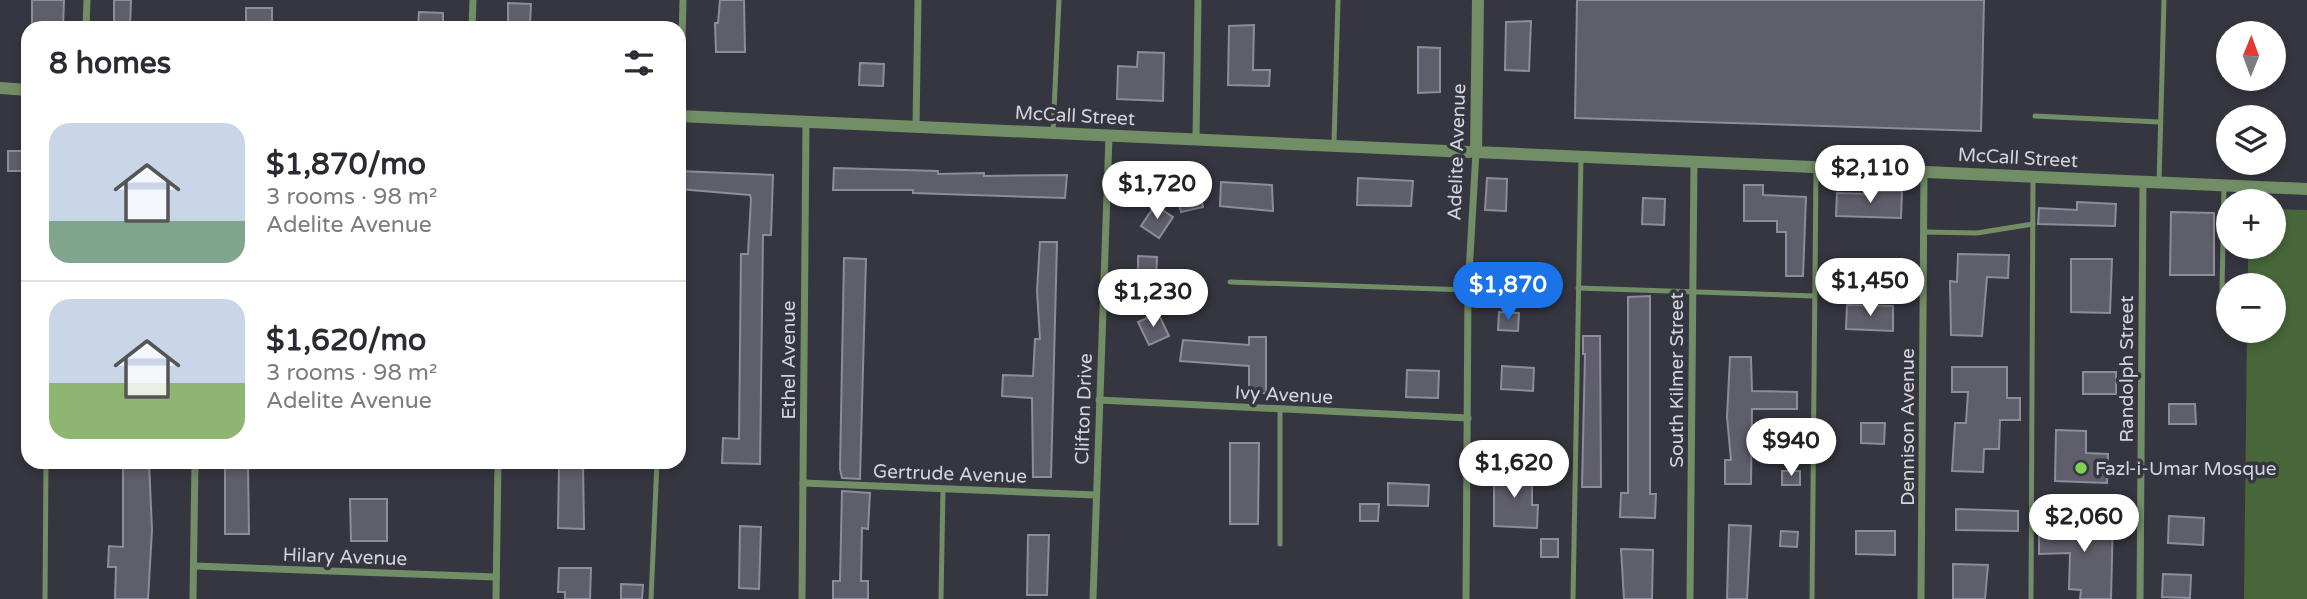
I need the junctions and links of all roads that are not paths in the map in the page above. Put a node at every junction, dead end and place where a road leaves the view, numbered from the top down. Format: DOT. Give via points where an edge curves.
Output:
graph roads {
  1 [pos="87,0"];
  2 [pos="473,0"];
  3 [pos="683,0"];
  4 [pos="918,0"];
  5 [pos="1059,0"];
  6 [pos="1198,0"];
  7 [pos="1338,0"];
  8 [pos="1478,0"];
  9 [pos="2164,0"];
  10 [pos="86,21"];
  11 [pos="472,21"];
  12 [pos="682,21"];
  13 [pos="0,88"];
  14 [pos="21,90"];
  15 [pos="686,116"];
  16 [pos="2035,116"];
  17 [pos="806,122"];
  18 [pos="2159,122"];
  19 [pos="916,127"];
  20 [pos="1053,133"];
  21 [pos="1109,136"];
  22 [pos="1196,139"];
  23 [pos="1334,145"];
  24 [pos="1473,152"];
  25 [pos="1581,156"];
  26 [pos="1694,161"];
  27 [pos="1816,166"];
  28 [pos="1924,171"];
  29 [pos="2033,177"];
  30 [pos="2143,182"];
  31 [pos="2159,183"];
  32 [pos="2224,186"];
  33 [pos="2307,189"];
  34 [pos="2033,224"];
  35 [pos="1924,232"];
  36 [pos="2222,273"];
  37 [pos="1230,282"];
  38 [pos="1578,288"];
  39 [pos="1468,290"];
  40 [pos="1693,294"];
  41 [pos="1814,296"];
  42 [pos="1100,400"];
  43 [pos="1280,410"];
  44 [pos="1468,418"];
  45 [pos="46,469"];
  46 [pos="195,469"];
  47 [pos="498,469"];
  48 [pos="657,469"];
  49 [pos="803,483"];
  50 [pos="943,489"];
  51 [pos="1096,495"];
  52 [pos="1280,544"];
  53 [pos="194,566"];
  54 [pos="496,577"];
  55 [pos="45,599"];
  56 [pos="193,599"];
  57 [pos="496,599"];
  58 [pos="651,599"];
  59 [pos="802,599"];
  60 [pos="941,599"];
  61 [pos="1093,599"];
  62 [pos="1466,599"];
  63 [pos="1573,599"];
  64 [pos="1690,599"];
  65 [pos="1812,599"];
  66 [pos="1921,599"];
  67 [pos="2031,599"];
  68 [pos="2140,599"];
  1 -- 10 [label="street"];
  2 -- 11 [label="street"];
  3 -- 12 [label="street"];
  4 -- 19 [label="street"];
  5 -- 20 [label="lane"];
  6 -- 22 [label="street"];
  7 -- 23 [label="lane"];
  8 -- 24 [label="street, Adelite Avenue"];
  9 -- 18 [label="lane"];
  13 -- 14 [label="street"];
  15 -- 17 [label="street, McCall Street"];
  16 -- 18 [label="lane"];
  17 -- 19 [label="street, McCall Street"];
  17 -- 49 [label="street, Ethel Avenue"];
  18 -- 31 [label="lane"];
  19 -- 20 [label="street, McCall Street"];
  20 -- 21 [label="street, McCall Street"];
  21 -- 22 [label="street, McCall Street"];
  21 -- 42 [label="street, Clifton Drive"];
  22 -- 23 [label="street, McCall Street"];
  23 -- 24 [label="street, McCall Street"];
  24 -- 25 [label="street, McCall Street"];
  24 -- 39 [label="street, Adelite Avenue"];
  25 -- 26 [label="street, McCall Street"];
  25 -- 38 [label="lane"];
  26 -- 27 [label="street, McCall Street"];
  26 -- 40 [label="street, South Kilmer Street"];
  27 -- 28 [label="street, McCall Street"];
  27 -- 41 [label="lane"];
  28 -- 29 [label="street, McCall Street"];
  28 -- 35 [label="street, Dennison Avenue"];
  29 -- 30 [label="street, McCall Street"];
  29 -- 34 [label="lane"];
  30 -- 31 [label="street, McCall Street"];
  30 -- 68 [label="street, Randolph Street"];
  31 -- 32 [label="street, McCall Street"];
  32 -- 33 [label="street, McCall Street"];
  32 -- 36 [label="lane"];
  34 -- 35 [label="lane" via="1977,233"];
  34 -- 67 [label="lane"];
  35 -- 66 [label="street, Dennison Avenue"];
  37 -- 39 [label="lane"];
  38 -- 40 [label="lane"];
  38 -- 63 [label="lane"];
  39 -- 44 [label="street, Adelite Avenue"];
  40 -- 41 [label="lane"];
  40 -- 64 [label="street, South Kilmer Street"];
  41 -- 65 [label="lane"];
  42 -- 43 [label="street, Ivy Avenue"];
  42 -- 51 [label="street, Clifton Drive"];
  43 -- 44 [label="street, Ivy Avenue"];
  43 -- 52 [label="lane"];
  44 -- 62 [label="street, Adelite Avenue"];
  45 -- 55 [label="lane"];
  46 -- 53 [label="street"];
  47 -- 54 [label="street"];
  48 -- 58 [label="lane"];
  49 -- 50 [label="street, Gertrude Avenue"];
  49 -- 59 [label="street, Ethel Avenue"];
  50 -- 51 [label="street, Gertrude Avenue"];
  50 -- 60 [label="lane"];
  51 -- 61 [label="street, Clifton Drive"];
  53 -- 54 [label="street, Hilary Avenue"];
  53 -- 56 [label="street"];
  54 -- 57 [label="street"];
}
